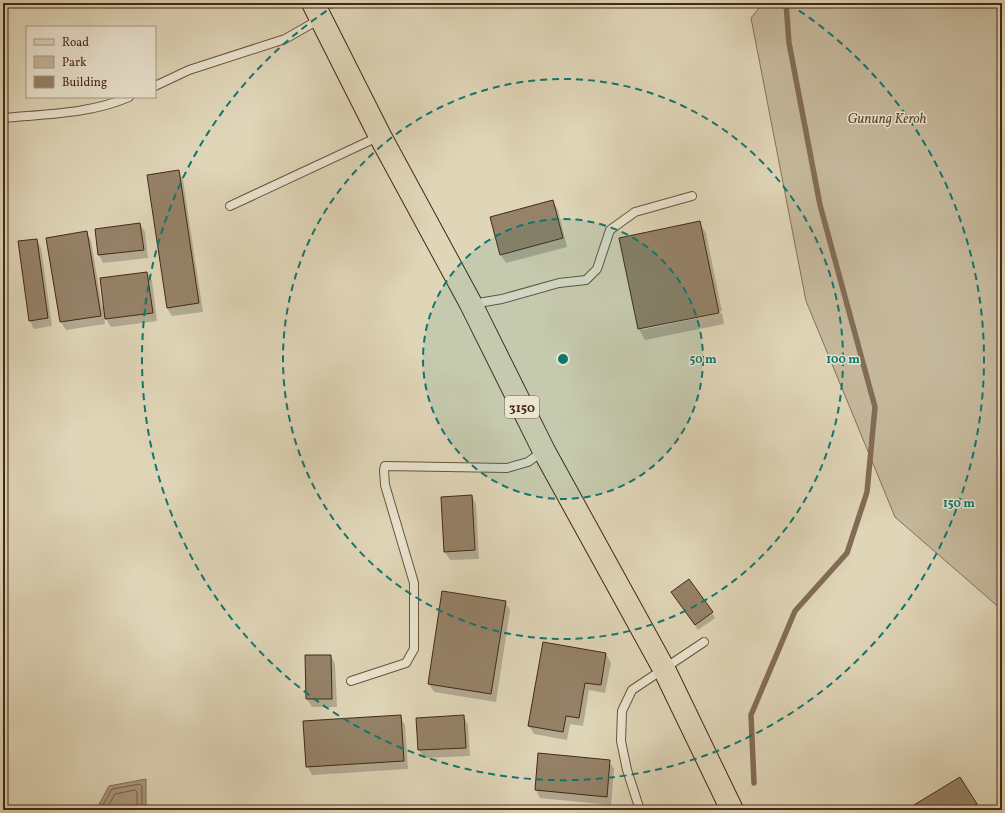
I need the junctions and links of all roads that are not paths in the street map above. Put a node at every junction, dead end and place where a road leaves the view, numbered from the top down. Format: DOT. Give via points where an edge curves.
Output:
graph roads {
  1 [pos="317,11"];
  2 [pos="156,86"];
  3 [pos="127,98"];
  4 [pos="3,118"];
  5 [pos="380,136"];
  6 [pos="692,196"];
  7 [pos="230,206"];
  8 [pos="471,304"];
  9 [pos="544,451"];
  10 [pos="704,642"];
  11 [pos="664,669"];
  12 [pos="351,681"];
  13 [pos="640,810"];
  14 [pos="732,810"];
  1 -- 2 [label="lane" via="285,39 189,70"];
  1 -- 5 [label="main road, 3150"];
  3 -- 4 [label="lane" via="114,104 73,112"];
  5 -- 7 [label="lane"];
  5 -- 8 [label="main road, 3150"];
  6 -- 8 [label="lane" via="635,212 610,230 597,269 586,280"];
  8 -- 9 [label="main road, 3150"];
  9 -- 11 [label="main road, 3150"];
  9 -- 12 [label="lane" via="528,462 507,468 386,466 385,485 414,583 414,649 406,663"];
  10 -- 11 [label="lane"];
  11 -- 13 [label="lane" via="632,690 622,711 621,741"];
  11 -- 14 [label="main road, 3150"];
}
